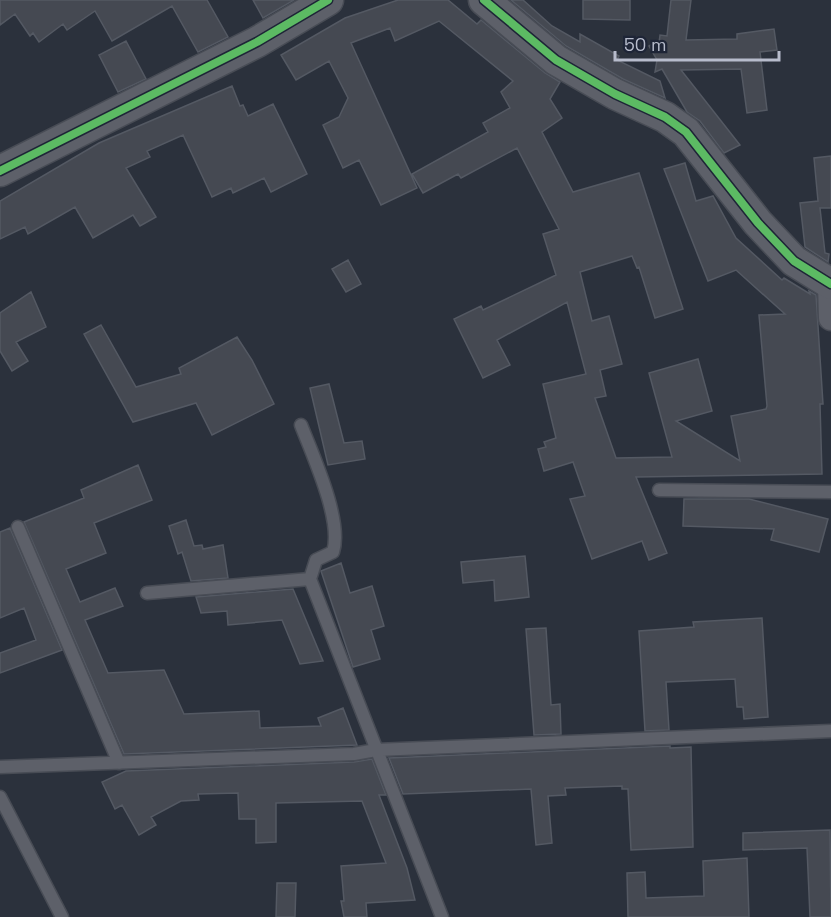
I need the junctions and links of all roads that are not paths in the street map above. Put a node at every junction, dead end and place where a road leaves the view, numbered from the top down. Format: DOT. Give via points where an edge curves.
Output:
graph roads {
  1 [pos="328,0"];
  2 [pos="484,0"];
  3 [pos="0,171"];
  4 [pos="831,284"];
  5 [pos="831,318"];
  6 [pos="301,425"];
  7 [pos="659,490"];
  8 [pos="831,492"];
  9 [pos="18,527"];
  10 [pos="310,579"];
  11 [pos="147,593"];
  12 [pos="831,731"];
  13 [pos="376,750"];
  14 [pos="119,764"];
  15 [pos="0,767"];
  16 [pos="0,797"];
  17 [pos="62,917"];
  18 [pos="442,917"];
  1 -- 3 [label="street" via="257,42"];
  2 -- 4 [label="street" via="556,60 686,132 772,238 794,261"];
  4 -- 5 [label="street"];
  6 -- 10 [label="lane" via="328,498 336,544 333,552 316,560"];
  7 -- 8 [label="lane"];
  9 -- 14 [label="lane"];
  10 -- 11 [label="lane"];
  10 -- 13 [label="lane"];
  12 -- 13 [label="lane"];
  13 -- 14 [label="lane"];
  13 -- 18 [label="lane"];
  14 -- 15 [label="lane"];
  16 -- 17 [label="lane"];
}
